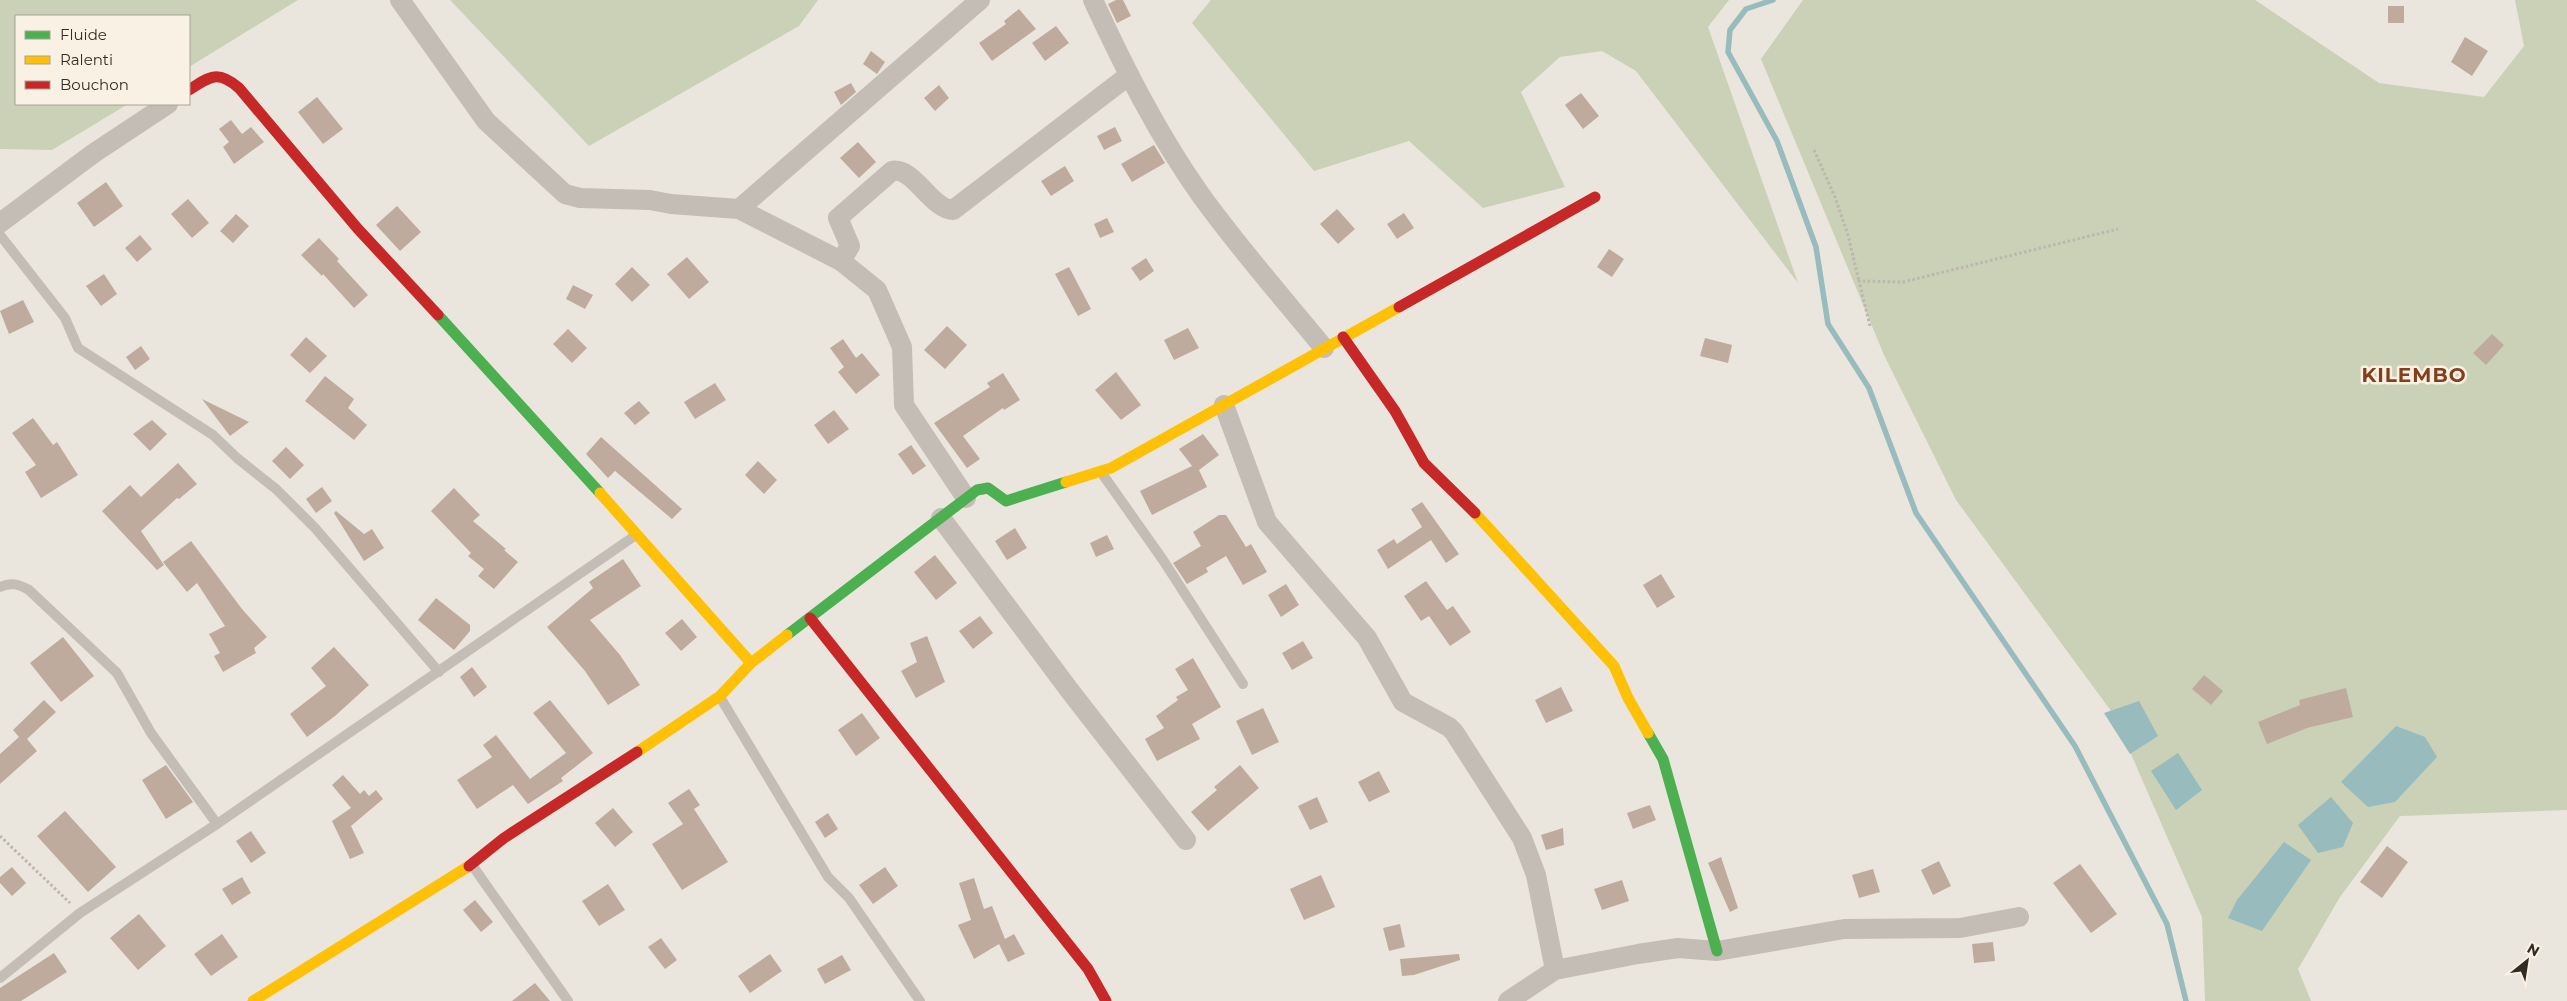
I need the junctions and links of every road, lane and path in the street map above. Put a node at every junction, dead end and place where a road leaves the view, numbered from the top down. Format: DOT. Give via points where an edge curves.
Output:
graph roads {
  1 [pos="400,0"];
  2 [pos="980,0"];
  3 [pos="1093,0"];
  4 [pos="1128,76"];
  5 [pos="190,89"];
  6 [pos="166,105"];
  7 [pos="1814,150"];
  8 [pos="1595,197"];
  9 [pos="740,209"];
  10 [pos="0,223"];
  11 [pos="2118,229"];
  12 [pos="0,235"];
  13 [pos="841,261"];
  14 [pos="1859,281"];
  15 [pos="1870,326"];
  16 [pos="1343,337"];
  17 [pos="1324,348"];
  18 [pos="1224,405"];
  19 [pos="1101,472"];
  20 [pos="966,498"];
  21 [pos="940,518"];
  22 [pos="636,534"];
  23 [pos="0,587"];
  24 [pos="810,618"];
  25 [pos="751,663"];
  26 [pos="439,672"];
  27 [pos="1243,684"];
  28 [pos="720,696"];
  29 [pos="217,824"];
  30 [pos="0,836"];
  31 [pos="1186,840"];
  32 [pos="472,864"];
  33 [pos="80,913"];
  34 [pos="2019,918"];
  35 [pos="1717,951"];
  36 [pos="1555,970"];
  37 [pos="0,978"];
  38 [pos="254,1001"];
  39 [pos="568,1001"];
  40 [pos="920,1001"];
  41 [pos="1106,1001"];
  42 [pos="1508,1001"];
  1 -- 9 [label="street" via="486,121 565,194 580,198"];
  2 -- 9 [label="street"];
  3 -- 4 [label="street"];
  4 -- 13 [label="street" via="953,210 943,207 903,172 892,172 838,218 850,246"];
  4 -- 17 [label="street" via="1200,195"];
  5 -- 22 [label="street" via="219,74 239,88 358,229 520,402"];
  6 -- 10 [label="street" via="94,153"];
  7 -- 14 [label="path" via="1835,197"];
  8 -- 16 [label="street"];
  9 -- 13 [label="street"];
  11 -- 14 [label="path" via="1903,282"];
  12 -- 26 [label="lane" via="65,318 78,348 213,435 276,489 315,528"];
  13 -- 20 [label="street" via="877,290 902,347 904,405"];
  14 -- 15 [label="path"];
  16 -- 17 [label="street"];
  16 -- 35 [label="street" via="1395,411 1424,463 1481,519 1614,666 1628,698 1663,759"];
  17 -- 18 [label="street"];
  18 -- 19 [label="street"];
  18 -- 36 [label="street" via="1267,522 1367,638 1403,702 1454,732 1522,838 1536,875"];
  19 -- 20 [label="street" via="1006,501 988,488 977,490"];
  19 -- 27 [label="lane" via="1163,560"];
  20 -- 21 [label="street"];
  21 -- 24 [label="street"];
  21 -- 31 [label="street"];
  22 -- 25 [label="street"];
  22 -- 26 [label="lane"];
  23 -- 29 [label="lane" via="9,583 28,590 117,672 151,733"];
  24 -- 25 [label="street"];
  24 -- 41 [label="street" via="1088,969"];
  25 -- 28 [label="street"];
  26 -- 29 [label="lane"];
  28 -- 32 [label="street" via="504,838"];
  28 -- 40 [label="lane" via="828,877 849,898"];
  29 -- 33 [label="lane"];
  30 -- 33 [label="path"];
  32 -- 38 [label="street"];
  32 -- 39 [label="lane"];
  33 -- 37 [label="lane"];
  34 -- 35 [label="street" via="1960,928 1844,929"];
  35 -- 36 [label="street" via="1678,948"];
  36 -- 42 [label="street"];
}
